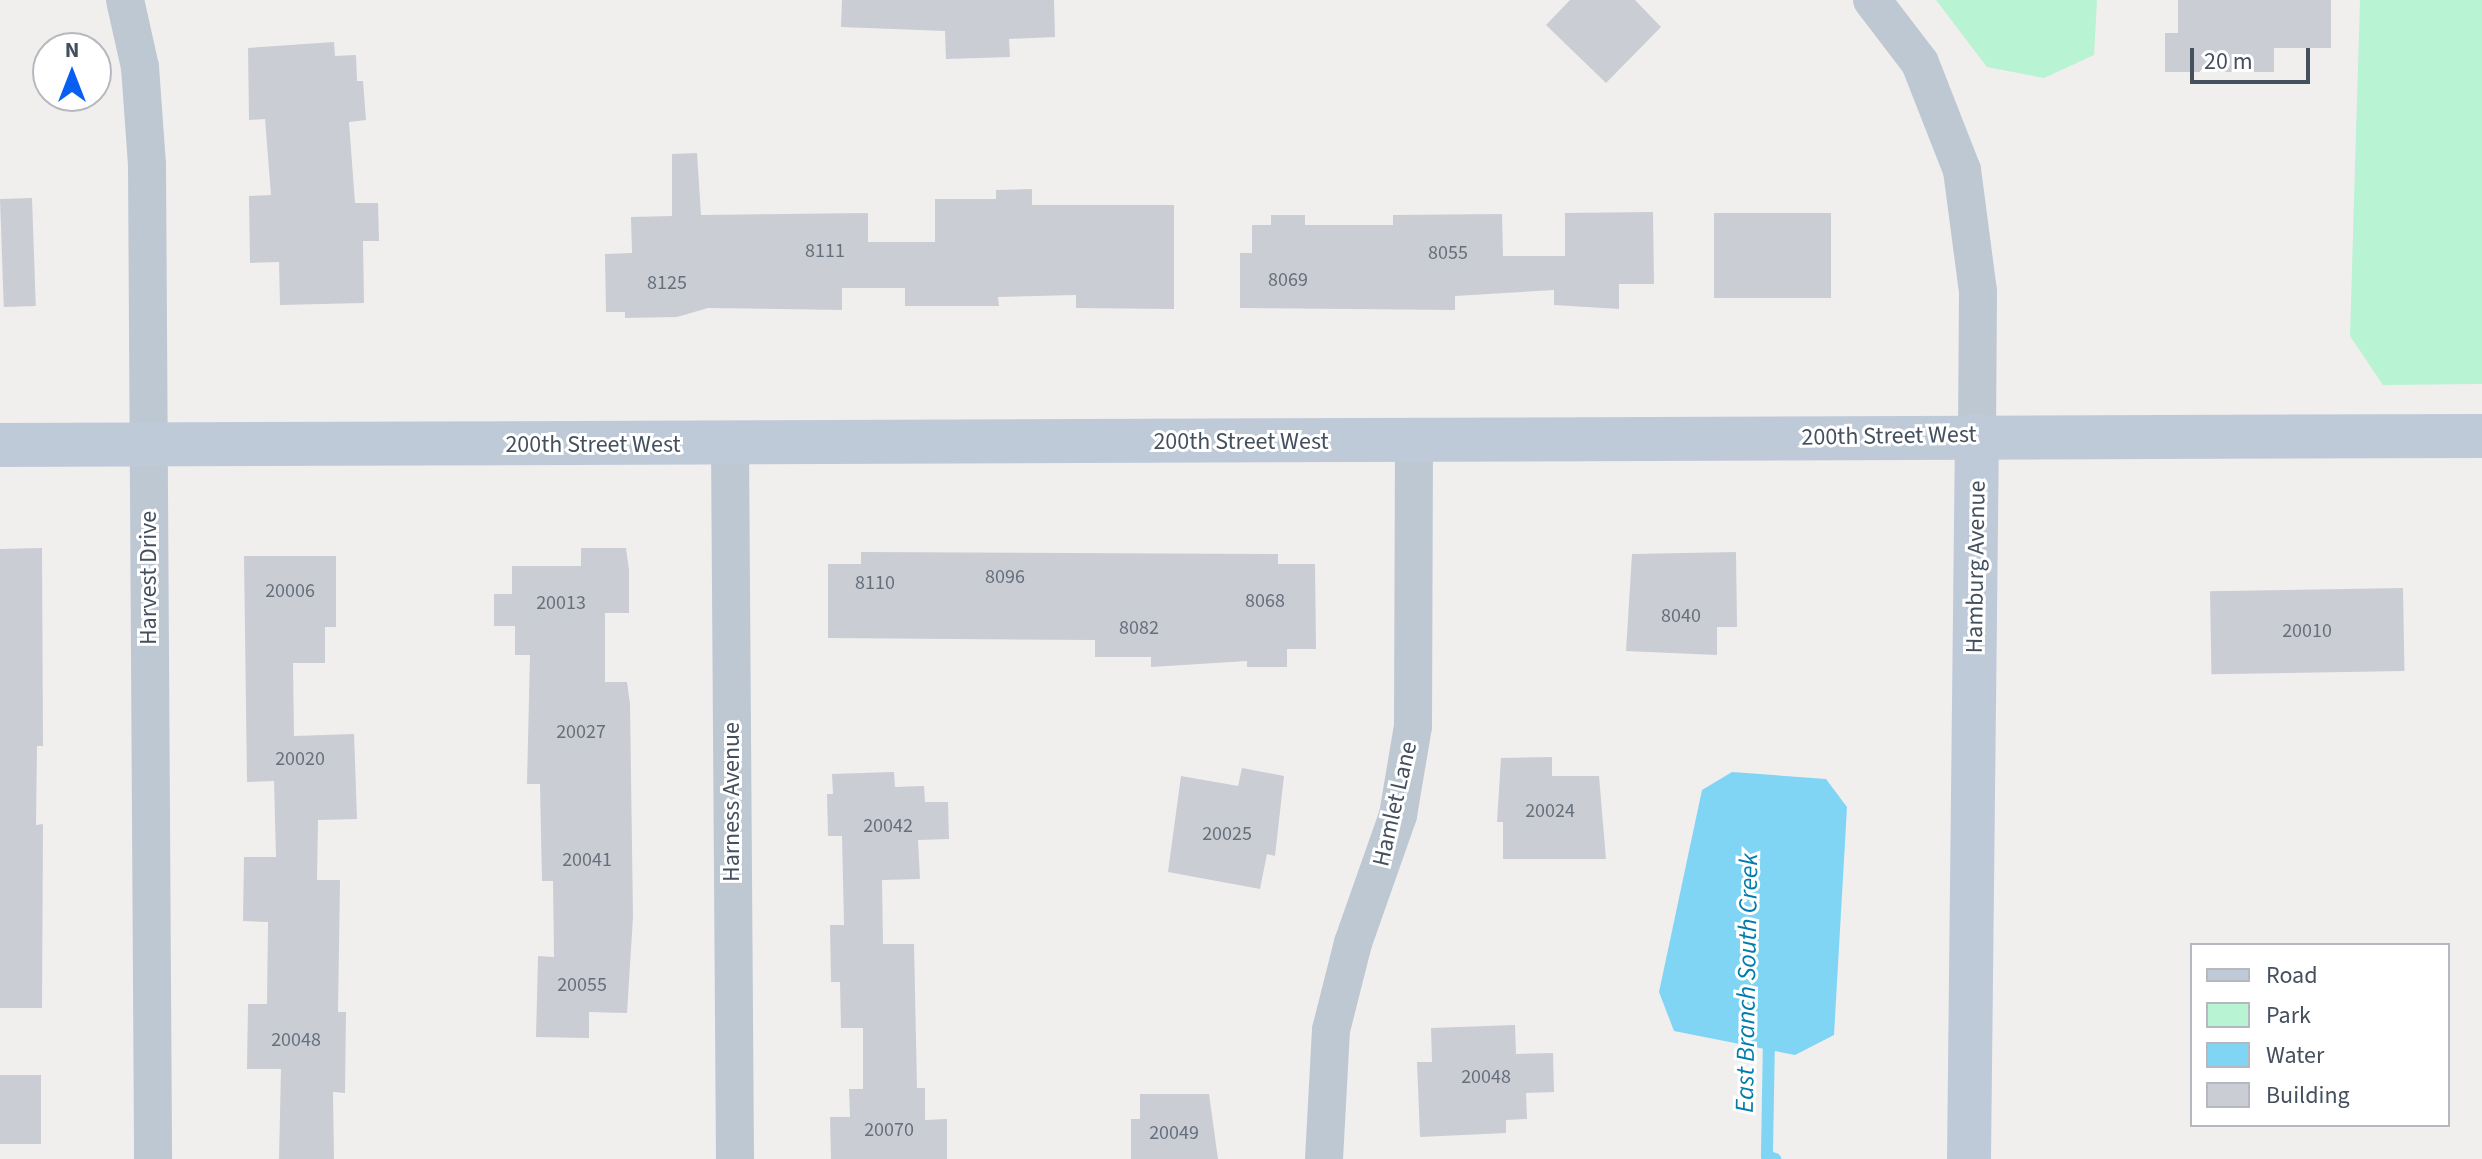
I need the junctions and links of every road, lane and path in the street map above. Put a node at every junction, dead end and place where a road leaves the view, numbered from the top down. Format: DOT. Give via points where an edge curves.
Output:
graph roads {
  1 [pos="125,0"];
  2 [pos="1872,0"];
  3 [pos="1977,435"];
  4 [pos="2482,436"];
  5 [pos="1414,441"];
  6 [pos="0,445"];
  7 [pos="148,445"];
  8 [pos="730,445"];
  9 [pos="153,1159"];
  10 [pos="735,1159"];
  11 [pos="1324,1159"];
  12 [pos="1969,1159"];
  1 -- 7 [label="street, Harvest Drive" via="146,116"];
  2 -- 3 [label="street, Hamburg Avenue" via="1920,63 1962,170 1978,291"];
  3 -- 4 [label="street, 200th Street West"];
  3 -- 5 [label="street, 200th Street West"];
  3 -- 12 [label="street, Hamburg Avenue"];
  5 -- 8 [label="street, 200th Street West"];
  5 -- 11 [label="street, Hamlet Lane" via="1413,726 1398,815 1337,1001 1325,1075"];
  6 -- 7 [label="street, 200th Street West"];
  7 -- 8 [label="street, 200th Street West"];
  7 -- 9 [label="street, Harvest Drive"];
  8 -- 10 [label="street, Harness Avenue"];
}
